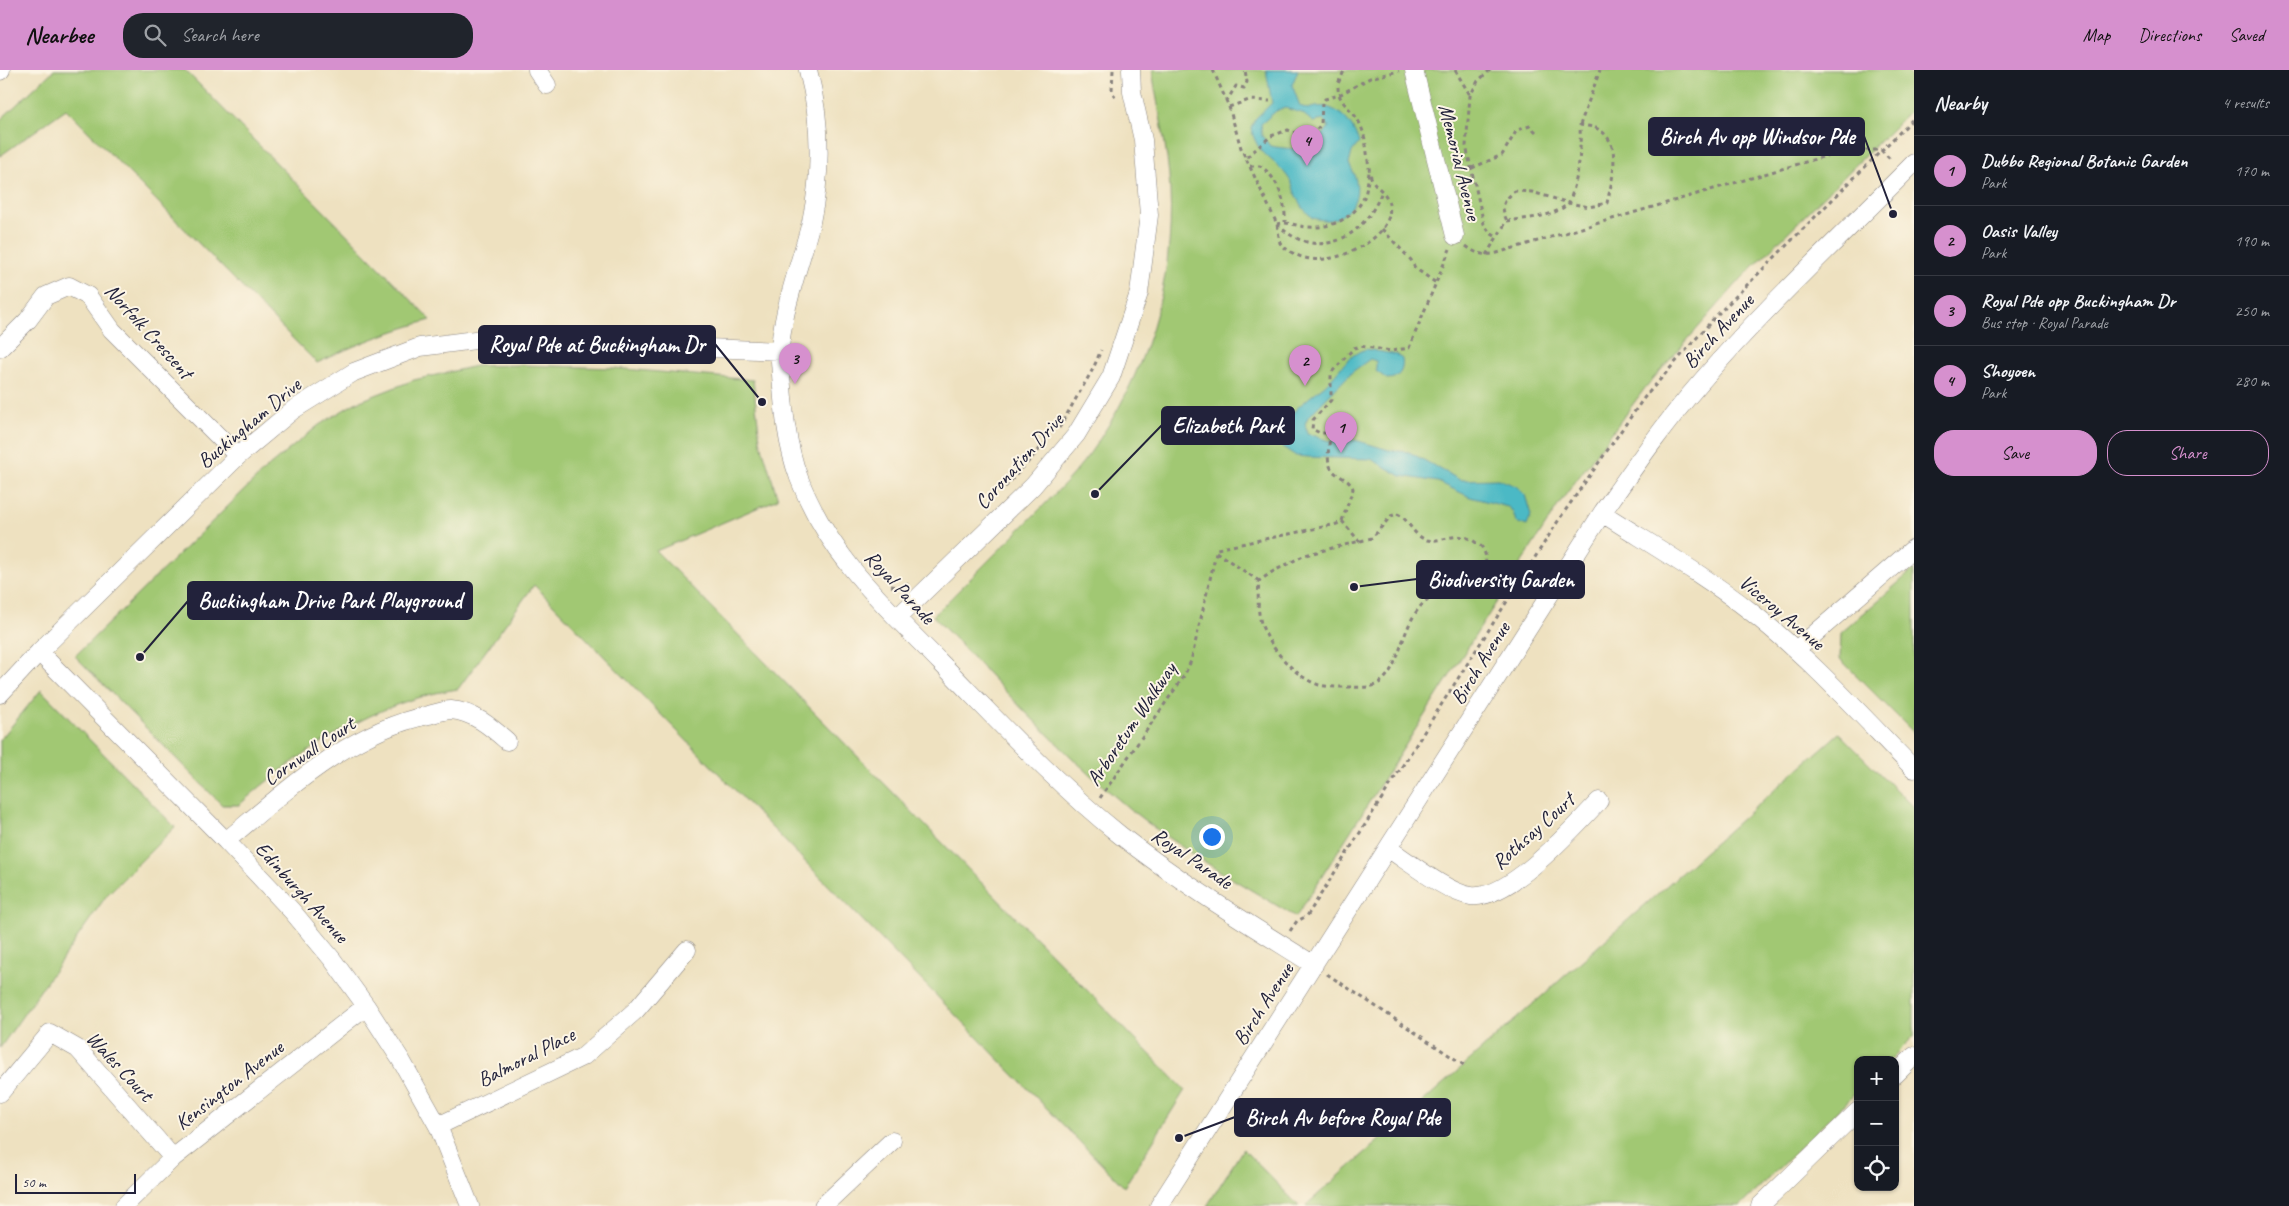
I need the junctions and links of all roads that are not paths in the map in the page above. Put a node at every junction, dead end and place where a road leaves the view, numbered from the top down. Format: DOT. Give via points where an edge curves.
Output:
graph roads {
  1 [pos="537,70"];
  2 [pos="808,70"];
  3 [pos="1131,70"];
  4 [pos="1414,70"];
  5 [pos="547,85"];
  6 [pos="1909,168"];
  7 [pos="1455,236"];
  8 [pos="0,348"];
  9 [pos="780,351"];
  10 [pos="238,456"];
  11 [pos="1602,514"];
  12 [pos="1914,548"];
  13 [pos="896,618"];
  14 [pos="1796,650"];
  15 [pos="39,652"];
  16 [pos="0,694"];
  17 [pos="507,741"];
  18 [pos="1914,769"];
  19 [pos="1599,801"];
  20 [pos="226,841"];
  21 [pos="1389,849"];
  22 [pos="688,950"];
  23 [pos="1314,965"];
  24 [pos="366,1006"];
  25 [pos="1914,1056"];
  26 [pos="1899,1071"];
  27 [pos="0,1093"];
  28 [pos="1854,1115"];
  29 [pos="438,1126"];
  30 [pos="892,1141"];
  31 [pos="173,1158"];
  32 [pos="124,1206"];
  33 [pos="470,1206"];
  34 [pos="823,1206"];
  35 [pos="1159,1206"];
  36 [pos="1760,1206"];
  1 -- 5 [label="street"];
  2 -- 9 [label="street, Royal Parade" via="814,92 819,174"];
  3 -- 13 [label="street, Coronation Drive" via="1132,92 1143,140 1149,215 1139,293 1111,377 1076,435 1033,486"];
  4 -- 7 [label="street, Memorial Avenue"];
  6 -- 11 [label="street, Birch Avenue" via="1700,383"];
  8 -- 10 [label="street, Norfolk Crescent" via="46,296 69,286 88,296 112,330"];
  9 -- 10 [label="street, Buckingham Drive" via="484,339 420,347 354,372 293,410"];
  9 -- 13 [label="street, Royal Parade" via="788,435 799,478 836,550"];
  10 -- 15 [label="street, Buckingham Drive"];
  11 -- 14 [label="street, Viceroy Avenue" via="1720,589"];
  11 -- 21 [label="street, Birch Avenue"];
  12 -- 14 [label="street"];
  13 -- 23 [label="street, Royal Parade" via="1091,811 1157,863"];
  14 -- 18 [label="street, Viceroy Avenue"];
  15 -- 16 [label="street, Buckingham Drive"];
  15 -- 20 [label="street, Edinburgh Avenue"];
  17 -- 20 [label="street, Cornwall Court" via="482,720 451,710 412,718 370,736 303,777"];
  19 -- 21 [label="street, Rothsay Court" via="1559,843 1508,885 1483,896 1457,892"];
  20 -- 24 [label="street, Edinburgh Avenue" via="292,911"];
  21 -- 23 [label="street, Birch Avenue"];
  22 -- 29 [label="street, Balmoral Place" via="636,1010 584,1056"];
  23 -- 35 [label="street, Birch Avenue"];
  24 -- 29 [label="street, Edinburgh Avenue"];
  24 -- 31 [label="street, Kensington Avenue"];
  25 -- 26 [label="street"];
  27 -- 31 [label="street, Wales Court" via="50,1033 78,1049"];
  28 -- 36 [label="street"];
  29 -- 33 [label="street, Edinburgh Avenue"];
  30 -- 34 [label="street"];
  31 -- 32 [label="street, Kensington Avenue"];
}
